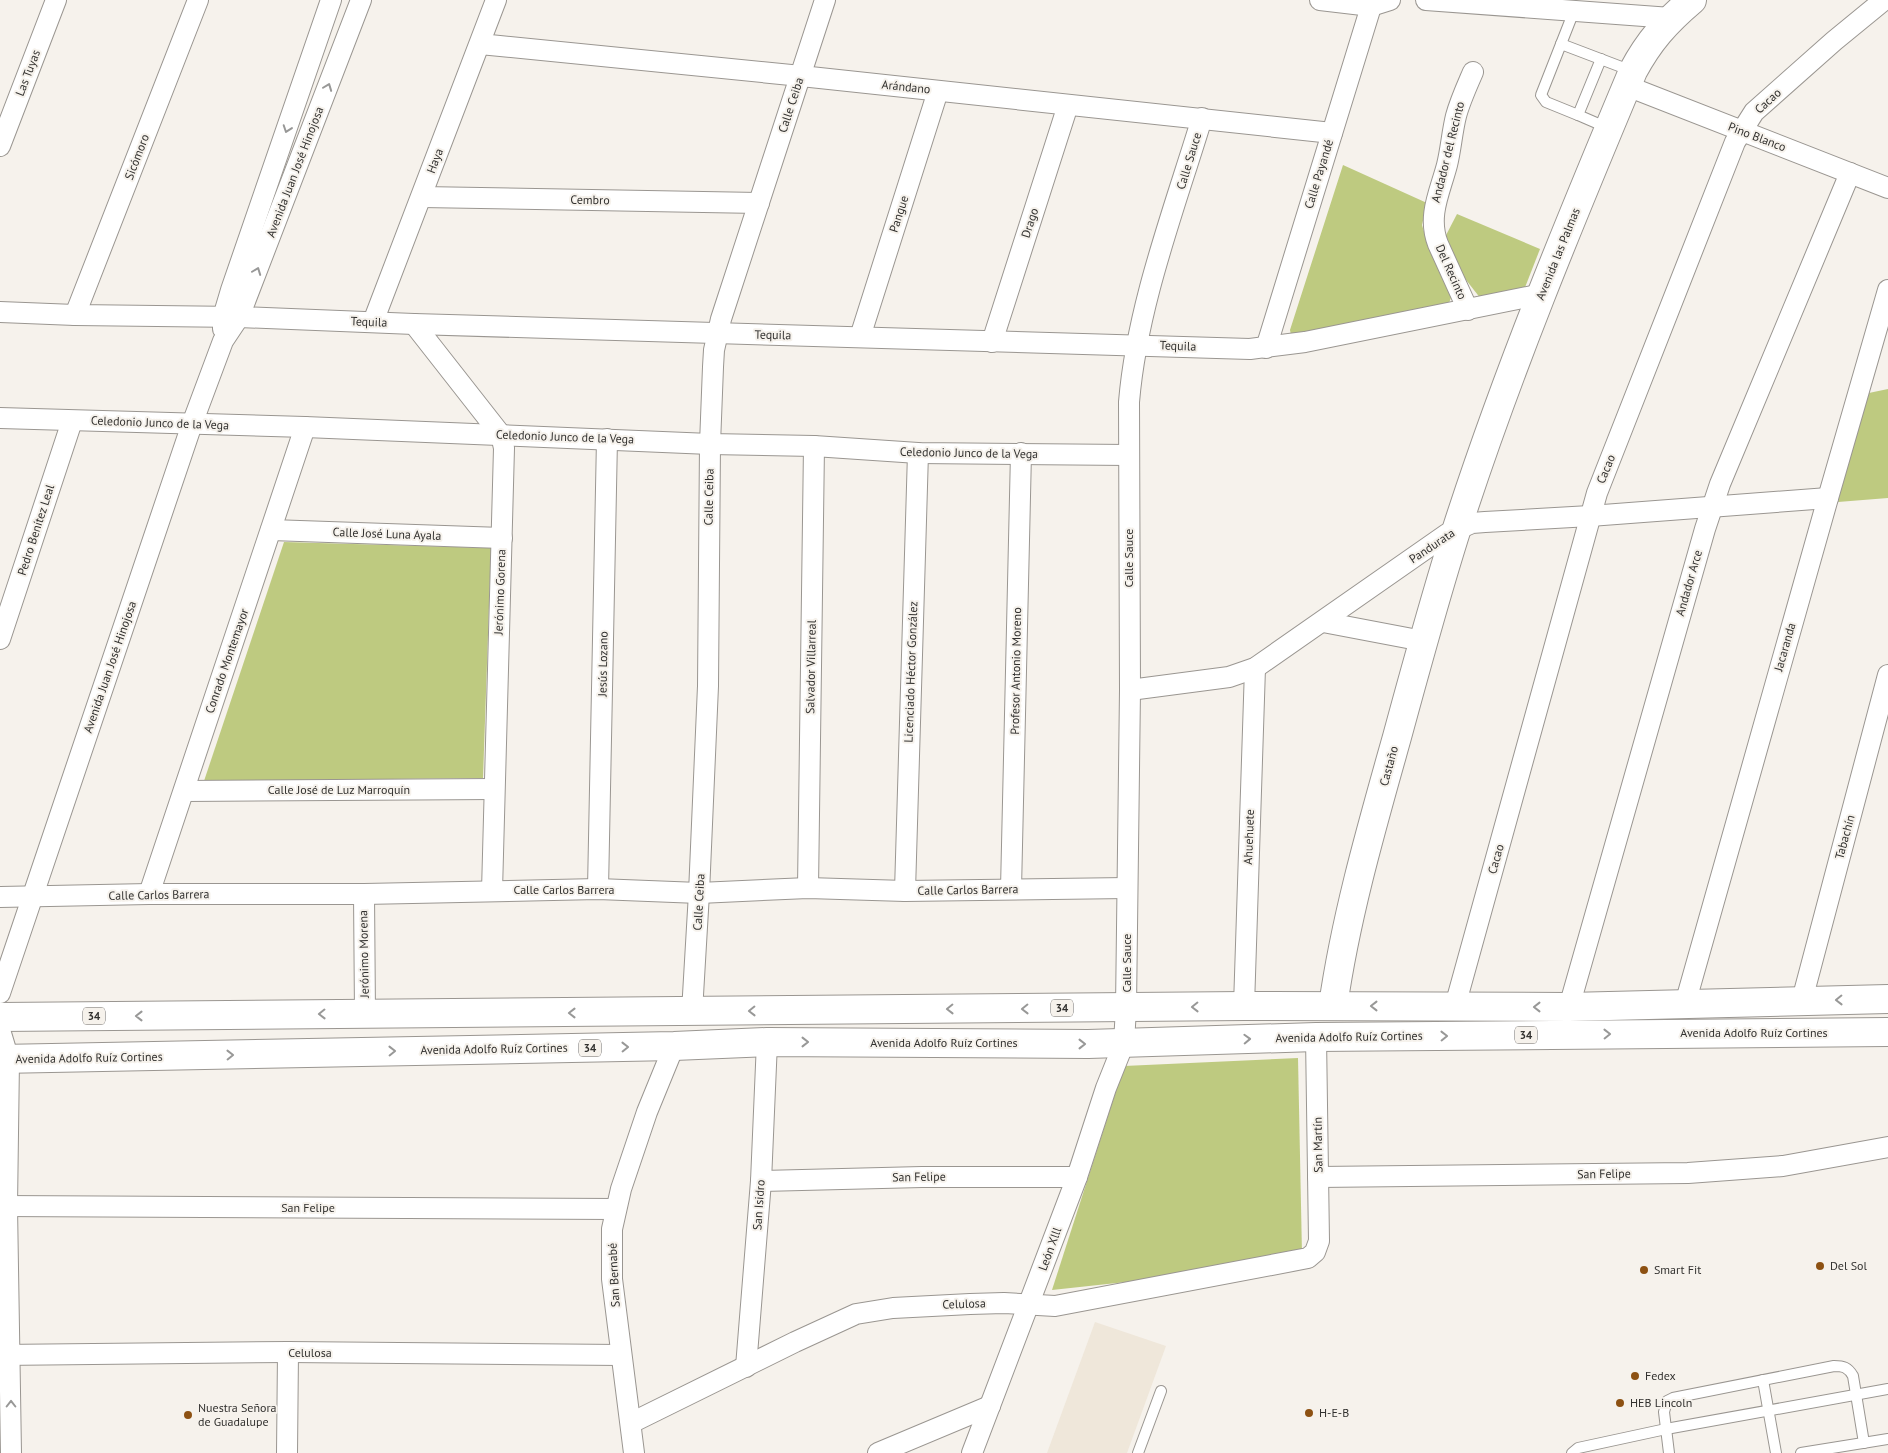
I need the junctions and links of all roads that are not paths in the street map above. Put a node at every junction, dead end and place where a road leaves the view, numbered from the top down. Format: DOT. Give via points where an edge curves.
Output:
graph roads {
  1 [pos="56,0"];
  2 [pos="198,0"];
  3 [pos="331,0"];
  4 [pos="361,0"];
  5 [pos="496,0"];
  6 [pos="825,0"];
  7 [pos="1320,0"];
  8 [pos="1390,0"];
  9 [pos="1426,0"];
  10 [pos="1692,0"];
  11 [pos="1884,0"];
  12 [pos="1496,2"];
  13 [pos="1372,3"];
  14 [pos="1612,6"];
  15 [pos="1574,11"];
  16 [pos="1671,18"];
  17 [pos="480,44"];
  18 [pos="1561,44"];
  19 [pos="1601,59"];
  20 [pos="1473,72"];
  21 [pos="801,76"];
  22 [pos="1630,79"];
  23 [pos="938,91"];
  24 [pos="1068,105"];
  25 [pos="1578,115"];
  26 [pos="1202,118"];
  27 [pos="1609,128"];
  28 [pos="1741,131"];
  29 [pos="1332,133"];
  30 [pos="0,146"];
  31 [pos="1850,173"];
  32 [pos="1888,188"];
  33 [pos="422,197"];
  34 [pos="759,204"];
  35 [pos="1434,235"];
  36 [pos="1888,290"];
  37 [pos="1542,294"];
  38 [pos="1468,310"];
  39 [pos="0,312"];
  40 [pos="75,315"];
  41 [pos="231,317"];
  42 [pos="373,322"];
  43 [pos="414,324"];
  44 [pos="717,333"];
  45 [pos="860,336"];
  46 [pos="992,342"];
  47 [pos="1136,345"];
  48 [pos="1266,348"];
  49 [pos="0,418"];
  50 [pos="72,421"];
  51 [pos="192,424"];
  52 [pos="305,427"];
  53 [pos="501,435"];
  54 [pos="607,439"];
  55 [pos="710,444"];
  56 [pos="814,446"];
  57 [pos="918,453"];
  58 [pos="1021,453"];
  59 [pos="1129,455"];
  60 [pos="1828,498"];
  61 [pos="1713,505"];
  62 [pos="1590,516"];
  63 [pos="1457,528"];
  64 [pos="271,530"];
  65 [pos="502,538"];
  66 [pos="1323,622"];
  67 [pos="0,639"];
  68 [pos="1423,641"];
  69 [pos="1255,668"];
  70 [pos="1888,675"];
  71 [pos="1130,690"];
  72 [pos="494,789"];
  73 [pos="184,791"];
  74 [pos="808,888"];
  75 [pos="1127,888"];
  76 [pos="598,889"];
  77 [pos="1011,889"];
  78 [pos="492,891"];
  79 [pos="905,891"];
  80 [pos="699,893"];
  81 [pos="149,894"];
  82 [pos="364,894"];
  83 [pos="31,896"];
  84 [pos="0,897"];
  85 [pos="0,993"];
  86 [pos="1888,999"];
  87 [pos="1802,1000"];
  88 [pos="1685,1004"];
  89 [pos="1244,1006"];
  90 [pos="1333,1006"];
  91 [pos="1454,1006"];
  92 [pos="1570,1007"];
  93 [pos="1126,1008"];
  94 [pos="692,1012"];
  95 [pos="365,1014"];
  96 [pos="0,1017"];
  97 [pos="0,1030"];
  98 [pos="1888,1032"];
  99 [pos="1316,1037"];
  100 [pos="767,1042"];
  101 [pos="1124,1043"];
  102 [pos="674,1046"];
  103 [pos="5,1060"];
  104 [pos="1888,1147"];
  105 [pos="1077,1177"];
  106 [pos="1318,1177"];
  107 [pos="761,1181"];
  108 [pos="4,1206"];
  109 [pos="616,1209"];
  110 [pos="1315,1252"];
  111 [pos="1029,1306"];
  112 [pos="288,1352"];
  113 [pos="5,1354"];
  114 [pos="621,1355"];
  115 [pos="746,1367"];
  116 [pos="1763,1380"];
  117 [pos="1888,1389"];
  118 [pos="1161,1391"];
  119 [pos="1856,1396"];
  120 [pos="990,1406"];
  121 [pos="1769,1410"];
  122 [pos="631,1423"];
  123 [pos="1666,1429"];
  124 [pos="1888,1439"];
  125 [pos="1864,1443"];
  126 [pos="11,1453"];
  127 [pos="287,1453"];
  128 [pos="634,1453"];
  129 [pos="878,1453"];
  130 [pos="972,1453"];
  131 [pos="1138,1453"];
  132 [pos="1572,1453"];
  133 [pos="1669,1453"];
  134 [pos="1776,1453"];
  135 [pos="1802,1453"];
  1 -- 30 [label="street, Las Tuyas"];
  2 -- 40 [label="street, Sicómoro"];
  3 -- 41 [label="street, Avenida Juan José Hinojosa, one-way"];
  41 -- 4 [label="street, Avenida Juan José Hinojosa, one-way"];
  5 -- 17 [label="street, Haya"];
  6 -- 21 [label="street, Calle Ceiba"];
  7 -- 13 [label="street"];
  8 -- 13 [label="street"];
  9 -- 12 [label="street"];
  10 -- 16 [label="main road, Avenida las Palmas"];
  11 -- 28 [label="street, Cacao" via="1754,112"];
  12 -- 15 [label="street"];
  13 -- 29 [label="street, Calle Payandé"];
  14 -- 15 [label="street"];
  14 -- 16 [label="street"];
  15 -- 18 [label="lane"];
  16 -- 22 [label="main road, Avenida las Palmas" via="1652,40"];
  17 -- 21 [label="street, Arándano"];
  17 -- 33 [label="street, Haya"];
  18 -- 19 [label="lane"];
  18 -- 25 [label="lane" via="1541,95 1546,102"];
  19 -- 22 [label="lane"];
  19 -- 25 [label="lane"];
  20 -- 35 [label="street, Andador del Recinto" via="1456,117 1434,210"];
  21 -- 23 [label="street, Arándano"];
  21 -- 34 [label="street, Calle Ceiba"];
  22 -- 27 [label="main road, Avenida las Palmas"];
  22 -- 28 [label="street, Pino Blanco"];
  23 -- 24 [label="street, Arándano"];
  23 -- 45 [label="street, Pangue"];
  24 -- 26 [label="street, Arándano"];
  24 -- 46 [label="street, Drago"];
  25 -- 27 [label="lane"];
  26 -- 29 [label="street, Arándano"];
  26 -- 47 [label="street, Calle Sauce"];
  27 -- 37 [label="main road, Avenida las Palmas"];
  28 -- 31 [label="street, Pino Blanco"];
  28 -- 62 [label="street, Cacao"];
  29 -- 48 [label="street, Calle Payandé"];
  31 -- 32 [label="street, Pino Blanco"];
  31 -- 61 [label="street, Andador Arce"];
  33 -- 34 [label="street, Cembro"];
  33 -- 42 [label="street, Haya"];
  34 -- 44 [label="street, Calle Ceiba"];
  35 -- 38 [label="street, Del Recinto"];
  36 -- 60 [label="street, Jacaranda"];
  37 -- 38 [label="street, Tequila"];
  37 -- 63 [label="main road, Avenida las Palmas"];
  38 -- 48 [label="street, Tequila"];
  39 -- 40 [label="street, Tequila"];
  40 -- 41 [label="street, Tequila"];
  41 -- 42 [label="street, Tequila"];
  41 -- 51 [label="street, Avenida Juan José Hinojosa"];
  42 -- 43 [label="street, Tequila"];
  43 -- 44 [label="street, Tequila"];
  43 -- 53 [label="street"];
  44 -- 45 [label="street, Tequila"];
  44 -- 55 [label="street, Calle Ceiba"];
  45 -- 46 [label="street, Tequila"];
  46 -- 47 [label="street, Tequila"];
  47 -- 48 [label="street, Tequila"];
  47 -- 59 [label="street, Calle Sauce" via="1130,394"];
  49 -- 50 [label="street, Celedonio Junco de la Vega"];
  50 -- 51 [label="street, Celedonio Junco de la Vega"];
  50 -- 67 [label="street, Pedro Benítez Leal"];
  51 -- 52 [label="street, Celedonio Junco de la Vega"];
  51 -- 83 [label="street, Avenida Juan José Hinojosa"];
  52 -- 53 [label="street, Celedonio Junco de la Vega"];
  52 -- 64 [label="street, Conrado Montemayor"];
  53 -- 54 [label="street, Celedonio Junco de la Vega"];
  53 -- 65 [label="street, Jerónimo Gorena" via="504,461"];
  54 -- 55 [label="street, Celedonio Junco de la Vega"];
  54 -- 76 [label="street, Jesús Lozano"];
  55 -- 56 [label="street, Celedonio Junco de la Vega"];
  55 -- 80 [label="street, Calle Ceiba" via="708,686"];
  56 -- 57 [label="street, Celedonio Junco de la Vega"];
  56 -- 74 [label="street, Salvador Villarreal"];
  57 -- 58 [label="street, Celedonio Junco de la Vega"];
  57 -- 79 [label="street, Licenciado Héctor González"];
  58 -- 59 [label="street, Celedonio Junco de la Vega"];
  58 -- 77 [label="street, Profesor Antonio Moreno"];
  59 -- 71 [label="street, Calle Sauce"];
  60 -- 61 [label="street, Pandurata"];
  60 -- 88 [label="street, Jacaranda"];
  61 -- 62 [label="street, Pandurata"];
  61 -- 92 [label="street, Andador Arce"];
  62 -- 63 [label="street, Pandurata" via="1472,523"];
  62 -- 91 [label="street, Cacao"];
  63 -- 66 [label="street, Pandurata"];
  63 -- 68 [label="main road, Castaño"];
  64 -- 65 [label="street, Calle José Luna Ayala"];
  64 -- 73 [label="street, Conrado Montemayor"];
  65 -- 72 [label="street, Jerónimo Gorena"];
  66 -- 68 [label="street"];
  66 -- 69 [label="street, Pandurata"];
  68 -- 90 [label="main road, Castaño" via="1355,896"];
  69 -- 71 [label="street, Pandurata" via="1228,677"];
  69 -- 89 [label="street, Ahuehuete"];
  70 -- 87 [label="street, Tabachín"];
  71 -- 75 [label="street, Calle Sauce"];
  72 -- 73 [label="street, Calle José de Luz Marroquín"];
  72 -- 78 [label="street, Jerónimo Gorena"];
  73 -- 81 [label="street, Conrado Montemayor"];
  74 -- 79 [label="street, Calle Carlos Barrera"];
  74 -- 80 [label="street, Calle Carlos Barrera"];
  75 -- 77 [label="street, Calle Carlos Barrera"];
  75 -- 93 [label="street, Calle Sauce"];
  76 -- 78 [label="street, Calle Carlos Barrera"];
  76 -- 80 [label="street, Calle Carlos Barrera"];
  77 -- 79 [label="street, Calle Carlos Barrera"];
  78 -- 82 [label="street, Calle Carlos Barrera"];
  80 -- 94 [label="street, Calle Ceiba"];
  81 -- 82 [label="street, Calle Carlos Barrera"];
  81 -- 83 [label="street, Calle Carlos Barrera"];
  82 -- 95 [label="street, Jerónimo Morena"];
  83 -- 84 [label="street, Calle Carlos Barrera"];
  83 -- 85 [label="street, Avenida Juan José Hinojosa"];
  86 -- 87 [label="main road, 34, one-way"];
  87 -- 88 [label="main road, 34"];
  88 -- 92 [label="main road, 34"];
  89 -- 90 [label="main road, 34"];
  89 -- 93 [label="main road, 34, one-way"];
  91 -- 90 [label="main road, 34, one-way"];
  92 -- 91 [label="main road, 34, one-way"];
  93 -- 94 [label="main road, 34, one-way"];
  93 -- 101 [label="street, Calle Sauce"];
  94 -- 95 [label="main road, 34, one-way"];
  95 -- 96 [label="main road, 34, one-way"];
  97 -- 103 [label="street"];
  99 -- 98 [label="main road, Avenida Adolfo Ruíz Cortines / 34, one-way"];
  101 -- 99 [label="main road, Avenida Adolfo Ruíz Cortines / 34, one-way"];
  99 -- 106 [label="street, San Martín"];
  100 -- 101 [label="main road, Avenida Adolfo Ruíz Cortines / 34, one-way"];
  100 -- 102 [label="main road, Avenida Adolfo Ruíz Cortines / 34"];
  100 -- 107 [label="street, San Isidro"];
  101 -- 105 [label="street, León Xlll"];
  103 -- 102 [label="main road, Avenida Adolfo Ruíz Cortines / 34, one-way"];
  102 -- 109 [label="street, San Bernabé" via="647,1112"];
  103 -- 108 [label="street"];
  104 -- 106 [label="street, San Felipe" via="1813,1162 1748,1170"];
  105 -- 107 [label="street, San Felipe"];
  105 -- 111 [label="street, León Xlll"];
  106 -- 110 [label="street, San Martín" via="1319,1241"];
  107 -- 115 [label="street, San Isidro"];
  108 -- 109 [label="street, San Felipe"];
  108 -- 113 [label="street"];
  109 -- 114 [label="street, San Bernabé" via="611,1251"];
  110 -- 111 [label="street, Celulosa" via="1304,1260 1072,1304"];
  111 -- 115 [label="street, Celulosa" via="1004,1303 874,1310 838,1321"];
  111 -- 120 [label="street, León Xlll"];
  112 -- 113 [label="street, Celulosa"];
  112 -- 114 [label="street, Celulosa"];
  112 -- 127 [label="street"];
  126 -- 113 [label="street, one-way"];
  114 -- 122 [label="street, San Bernabé"];
  115 -- 122 [label="street, Celulosa"];
  116 -- 119 [label="lane" via="1843,1366 1853,1376"];
  116 -- 121 [label="lane"];
  116 -- 123 [label="lane" via="1667,1401"];
  117 -- 119 [label="lane"];
  118 -- 131 [label="lane"];
  119 -- 121 [label="lane"];
  119 -- 125 [label="lane"];
  120 -- 129 [label="street"];
  120 -- 130 [label="street, León Xlll"];
  121 -- 123 [label="lane"];
  121 -- 134 [label="lane"];
  122 -- 128 [label="street, San Bernabé"];
  123 -- 132 [label="lane" via="1578,1448"];
  123 -- 133 [label="lane"];
  124 -- 125 [label="lane"];
  125 -- 135 [label="lane"];
}
